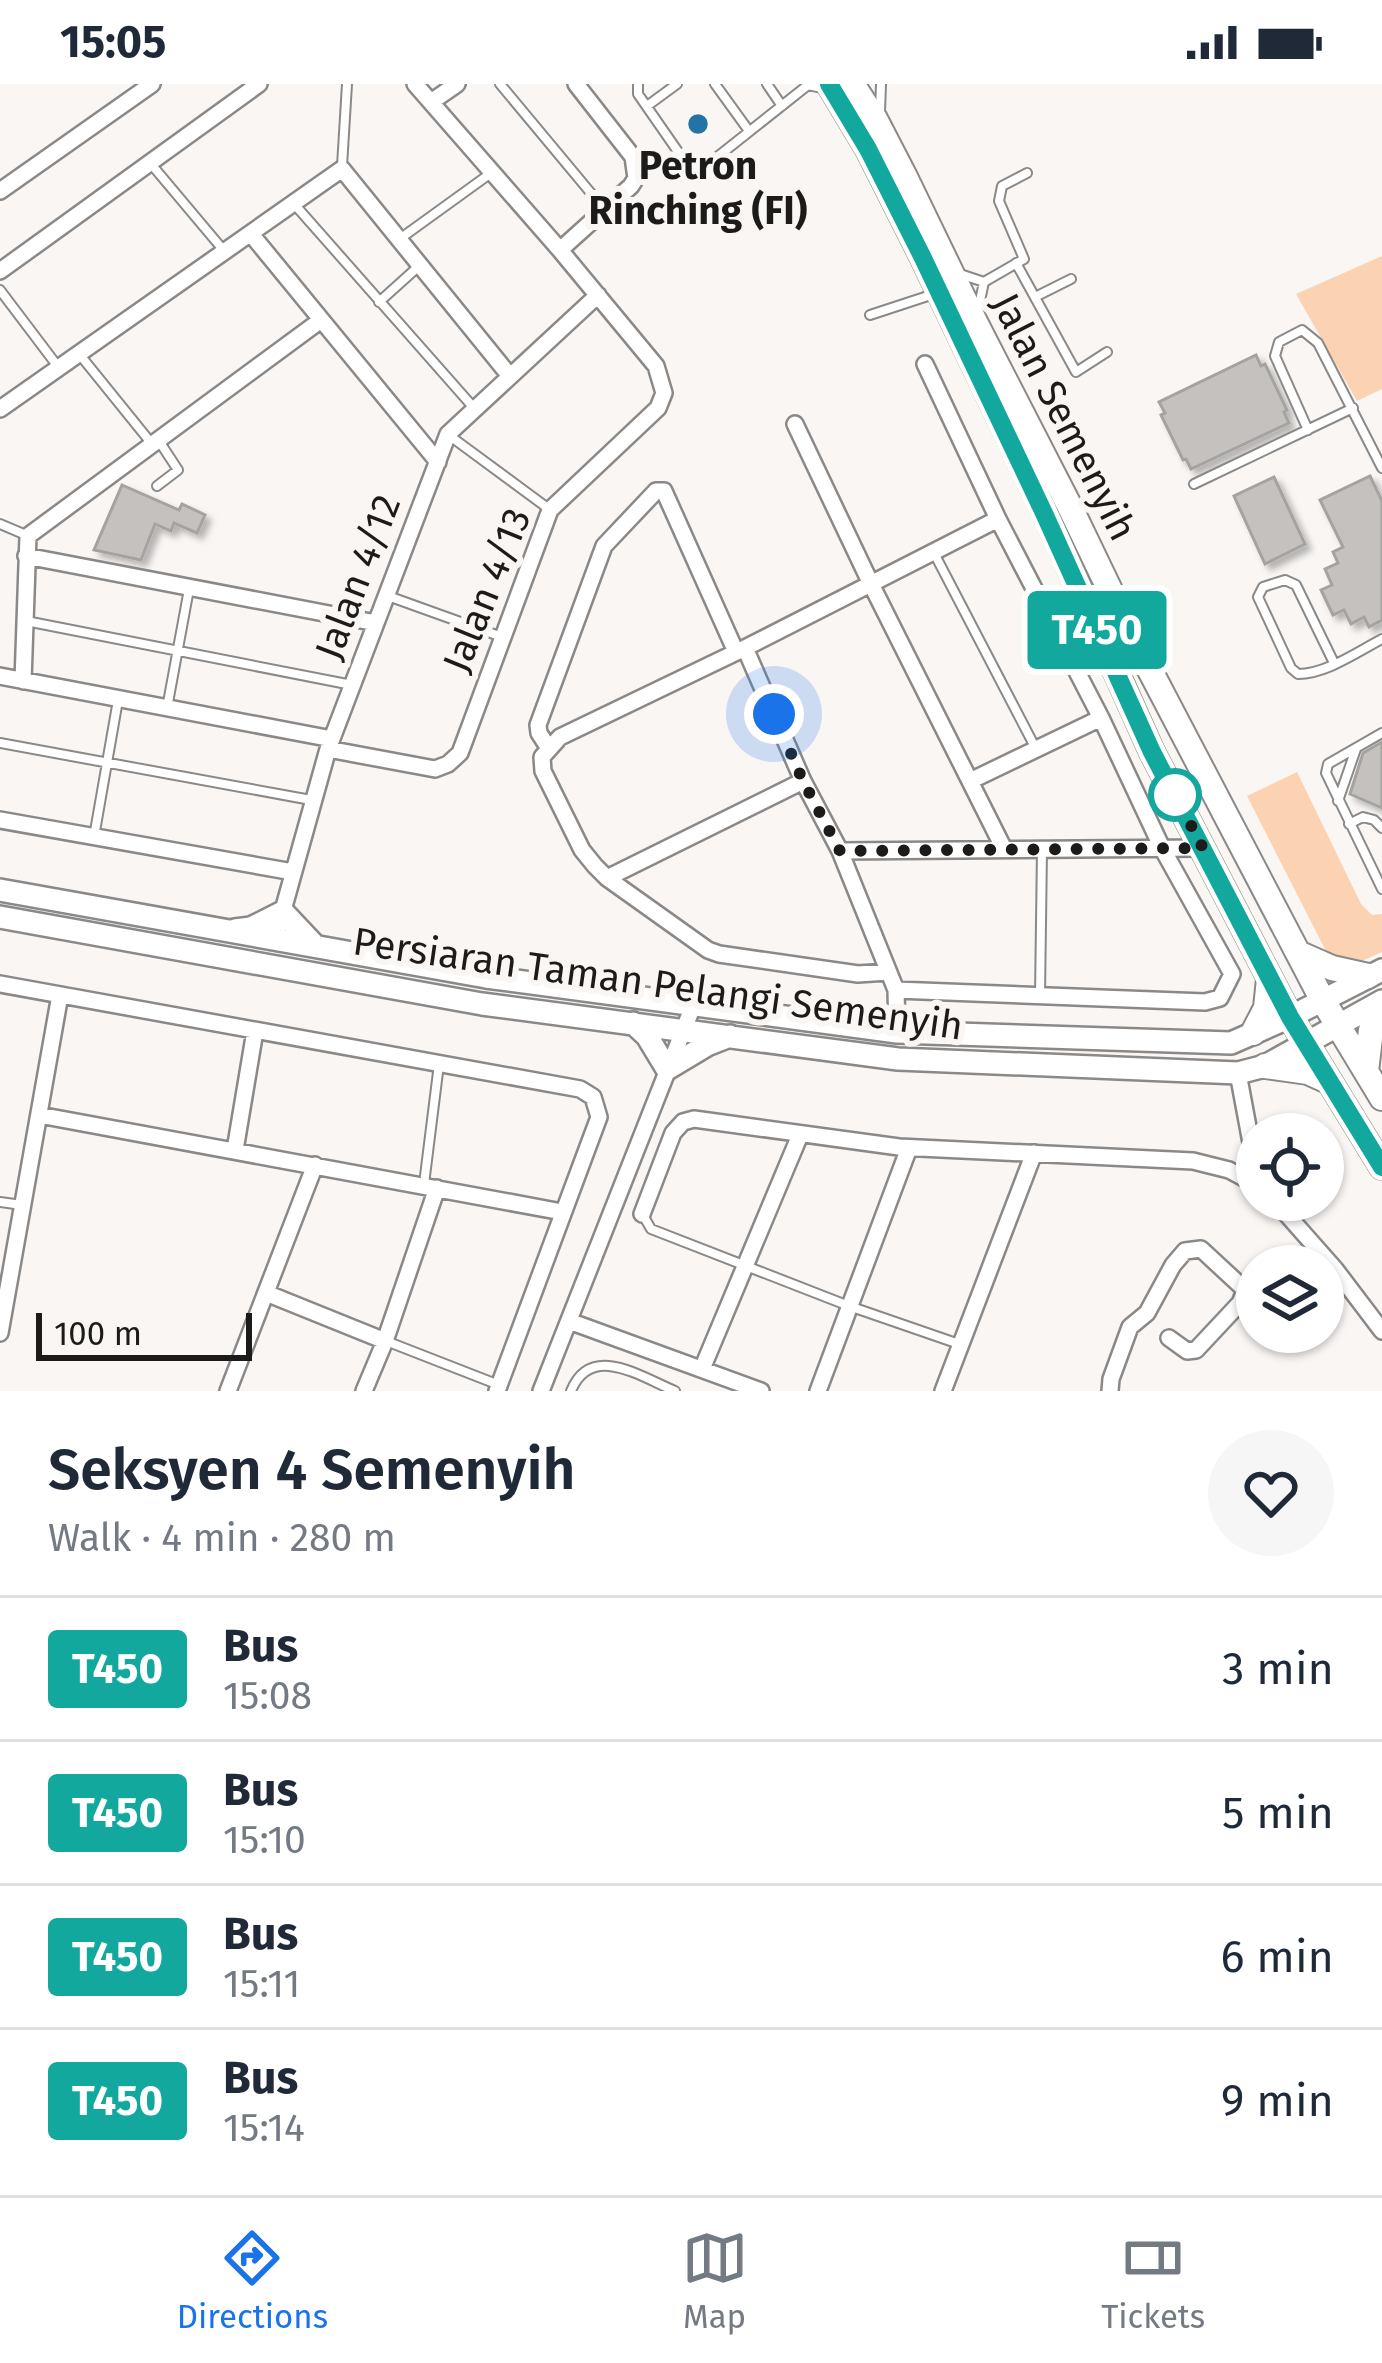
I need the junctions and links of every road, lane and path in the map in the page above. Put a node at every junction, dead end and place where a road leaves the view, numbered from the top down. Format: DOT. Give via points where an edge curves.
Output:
graph roads {
  1 [pos="152,84"];
  2 [pos="259,84"];
  3 [pos="347,84"];
  4 [pos="415,84"];
  5 [pos="457,84"];
  6 [pos="500,84"];
  7 [pos="576,84"];
  8 [pos="638,84"];
  9 [pos="677,84"];
  10 [pos="715,84"];
  11 [pos="766,84"];
  12 [pos="880,84"];
  13 [pos="838,86"];
  14 [pos="431,102"];
  15 [pos="647,106"];
  16 [pos="782,106"];
  17 [pos="749,131"];
  18 [pos="150,163"];
  19 [pos="342,169"];
  20 [pos="491,172"];
  21 [pos="1027,173"];
  22 [pos="905,177"];
  23 [pos="0,191"];
  24 [pos="294,204"];
  25 [pos="605,210"];
  26 [pos="251,234"];
  27 [pos="400,239"];
  28 [pos="560,250"];
  29 [pos="225,252"];
  30 [pos="1016,263"];
  31 [pos="420,266"];
  32 [pos="950,268"];
  33 [pos="0,271"];
  34 [pos="1071,279"];
  35 [pos="984,282"];
  36 [pos="0,290"];
  37 [pos="938,292"];
  38 [pos="598,295"];
  39 [pos="1035,297"];
  40 [pos="379,302"];
  41 [pos="870,315"];
  42 [pos="321,320"];
  43 [pos="976,324"];
  44 [pos="1107,352"];
  45 [pos="79,354"];
  46 [pos="925,364"];
  47 [pos="59,368"];
  48 [pos="509,375"];
  49 [pos="1353,408"];
  50 [pos="0,409"];
  51 [pos="474,409"];
  52 [pos="795,424"];
  53 [pos="1308,430"];
  54 [pos="448,434"];
  55 [pos="155,442"];
  56 [pos="437,462"];
  57 [pos="1381,462"];
  58 [pos="1194,484"];
  59 [pos="157,485"];
  60 [pos="550,510"];
  61 [pos="998,519"];
  62 [pos="0,524"];
  63 [pos="28,536"];
  64 [pos="934,552"];
  65 [pos="26,556"];
  66 [pos="871,584"];
  67 [pos="189,587"];
  68 [pos="387,595"];
  69 [pos="1093,620"];
  70 [pos="25,621"];
  71 [pos="376,623"];
  72 [pos="502,637"];
  73 [pos="1059,637"];
  74 [pos="1382,639"];
  75 [pos="177,650"];
  76 [pos="740,650"];
  77 [pos="1334,664"];
  78 [pos="0,676"];
  79 [pos="23,681"];
  80 [pos="352,685"];
  81 [pos="118,698"];
  82 [pos="167,708"];
  83 [pos="1101,718"];
  84 [pos="1382,733"];
  85 [pos="0,743"];
  86 [pos="330,744"];
  87 [pos="1036,748"];
  88 [pos="1356,749"];
  89 [pos="545,752"];
  90 [pos="106,762"];
  91 [pos="803,781"];
  92 [pos="970,781"];
  93 [pos="314,800"];
  94 [pos="1338,802"];
  95 [pos="0,820"];
  96 [pos="1349,824"];
  97 [pos="1382,828"];
  98 [pos="94,837"];
  99 [pos="1162,848"];
  100 [pos="1203,848"];
  101 [pos="1004,849"];
  102 [pos="1042,849"];
  103 [pos="840,851"];
  104 [pos="293,872"];
  105 [pos="607,878"];
  106 [pos="0,890"];
  107 [pos="1382,890"];
  108 [pos="283,912"];
  109 [pos="0,917"];
  110 [pos="229,931"];
  111 [pos="275,939"];
  112 [pos="315,946"];
  113 [pos="1298,953"];
  114 [pos="230,958"];
  115 [pos="305,972"];
  116 [pos="888,972"];
  117 [pos="1375,973"];
  118 [pos="1269,976"];
  119 [pos="0,984"];
  120 [pos="896,990"];
  121 [pos="60,995"];
  122 [pos="1040,995"];
  123 [pos="1322,999"];
  124 [pos="1382,1001"];
  125 [pos="693,1006"];
  126 [pos="1382,1010"];
  127 [pos="1290,1017"];
  128 [pos="633,1023"];
  129 [pos="1339,1027"];
  130 [pos="684,1030"];
  131 [pos="254,1031"];
  132 [pos="897,1032"];
  133 [pos="1253,1033"];
  134 [pos="730,1036"];
  135 [pos="1306,1045"];
  136 [pos="857,1054"];
  137 [pos="925,1060"];
  138 [pos="439,1064"];
  139 [pos="1265,1066"];
  140 [pos="667,1069"];
  141 [pos="1366,1071"];
  142 [pos="1238,1073"];
  143 [pos="1330,1082"];
  144 [pos="1382,1098"];
  145 [pos="1245,1113"];
  146 [pos="39,1114"];
  147 [pos="800,1136"];
  148 [pos="908,1148"];
  149 [pos="235,1150"];
  150 [pos="1034,1154"];
  151 [pos="315,1165"];
  152 [pos="1382,1167"];
  153 [pos="1236,1174"];
  154 [pos="430,1186"];
  155 [pos="0,1202"];
  156 [pos="24,1206"];
  157 [pos="562,1212"];
  158 [pos="642,1214"];
  159 [pos="1293,1221"];
  160 [pos="746,1266"];
  161 [pos="266,1293"];
  162 [pos="849,1306"];
  163 [pos="569,1321"];
  164 [pos="1382,1331"];
  165 [pos="0,1333"];
  166 [pos="1169,1338"];
  167 [pos="385,1341"];
  168 [pos="960,1344"];
  169 [pos="710,1378"];
  170 [pos="498,1388"];
  171 [pos="228,1391"];
  172 [pos="364,1391"];
  173 [pos="541,1391"];
  174 [pos="571,1391"];
  175 [pos="675,1391"];
  176 [pos="761,1391"];
  177 [pos="818,1391"];
  178 [pos="943,1391"];
  179 [pos="1110,1391"];
  1 -- 23 [label="street"];
  2 -- 18 [label="street"];
  3 -- 19 [label="lane"];
  4 -- 14 [label="street, Jalan 4/13"];
  5 -- 14 [label="street"];
  6 -- 25 [label="lane"];
  7 -- 25 [label="street" via="633,157 636,178"];
  8 -- 15 [label="lane"];
  9 -- 15 [label="lane"];
  10 -- 17 [label="lane"];
  11 -- 16 [label="lane"];
  12 -- 22 [label="lane" via="880,119"];
  13 -- 16 [label="lane" via="808,85"];
  13 -- 22 [label="main road, Jalan Semenyih" via="875,119"];
  13 -- 37 [label="main road, Jalan Semenyih"];
  14 -- 20 [label="street, Jalan 4/13"];
  15 -- 17 [label="lane" via="697,173"];
  16 -- 17 [label="lane"];
  18 -- 29 [label="lane"];
  18 -- 33 [label="street"];
  19 -- 24 [label="street"];
  19 -- 27 [label="street"];
  20 -- 27 [label="lane"];
  20 -- 28 [label="street, Jalan 4/13"];
  21 -- 30 [label="lane" via="1002,186 999,201 1024,259"];
  22 -- 32 [label="main road, Jalan Semenyih"];
  24 -- 26 [label="street"];
  24 -- 40 [label="lane"];
  25 -- 28 [label="street"];
  26 -- 29 [label="street"];
  26 -- 42 [label="street"];
  27 -- 31 [label="street"];
  28 -- 38 [label="street, Jalan 4/13"];
  29 -- 45 [label="street"];
  30 -- 35 [label="lane"];
  30 -- 39 [label="lane"];
  31 -- 40 [label="lane"];
  31 -- 48 [label="street"];
  32 -- 35 [label="lane"];
  32 -- 43 [label="main road, Jalan Semenyih"];
  34 -- 39 [label="lane"];
  35 -- 43 [label="lane"];
  36 -- 47 [label="lane"];
  37 -- 41 [label="lane"];
  37 -- 69 [label="main road, Jalan Semenyih"];
  38 -- 48 [label="street, Jalan 4/12"];
  38 -- 60 [label="street, Jalan 4/13" via="656,366 664,393 658,408"];
  39 -- 44 [label="lane" via="1076,371"];
  40 -- 51 [label="lane"];
  42 -- 55 [label="street"];
  42 -- 56 [label="street"];
  43 -- 113 [label="main road, Jalan Semenyih"];
  45 -- 47 [label="street"];
  45 -- 55 [label="lane"];
  46 -- 61 [label="street"];
  47 -- 50 [label="street"];
  48 -- 51 [label="street, Jalan 4/12"];
  49 -- 53 [label="lane"];
  49 -- 53 [label="lane" via="1318,343 1302,331 1279,342 1275,356"];
  49 -- 57 [label="lane"];
  51 -- 54 [label="street, Jalan 4/12"];
  52 -- 66 [label="street"];
  53 -- 58 [label="lane"];
  54 -- 56 [label="street, Jalan 4/12"];
  54 -- 60 [label="lane"];
  55 -- 59 [label="lane" via="178,470"];
  55 -- 63 [label="street"];
  56 -- 68 [label="street, Jalan 4/12"];
  60 -- 72 [label="street, Jalan 4/13"];
  61 -- 64 [label="street"];
  61 -- 73 [label="street"];
  62 -- 63 [label="lane"];
  63 -- 65 [label="street"];
  64 -- 66 [label="street"];
  64 -- 87 [label="lane"];
  65 -- 67 [label="street"];
  65 -- 70 [label="street"];
  66 -- 76 [label="street"];
  66 -- 92 [label="street"];
  67 -- 71 [label="street"];
  67 -- 75 [label="lane"];
  68 -- 71 [label="street, Jalan 4/12"];
  68 -- 72 [label="lane"];
  69 -- 73 [label="street"];
  69 -- 100 [label="main road, Jalan Semenyih"];
  70 -- 75 [label="lane"];
  70 -- 79 [label="street"];
  71 -- 80 [label="street, Jalan 4/12"];
  72 -- 86 [label="street, Jalan 4/13" via="460,753 448,764 435,769"];
  73 -- 83 [label="street"];
  74 -- 77 [label="lane"];
  75 -- 80 [label="lane"];
  75 -- 82 [label="lane"];
  76 -- 89 [label="street" via="560,737"];
  76 -- 89 [label="street" via="664,491 656,491 604,546 538,724"];
  76 -- 91 [label="street"];
  77 -- 77 [label="lane" via="1312,674 1291,668 1258,597 1263,587 1296,585"];
  78 -- 79 [label="street"];
  79 -- 81 [label="street"];
  80 -- 86 [label="street, Jalan 4/12"];
  81 -- 82 [label="street"];
  81 -- 90 [label="lane"];
  82 -- 86 [label="street"];
  83 -- 87 [label="street"];
  83 -- 99 [label="street"];
  84 -- 88 [label="lane"];
  85 -- 90 [label="lane"];
  86 -- 93 [label="street, Jalan 4/12"];
  87 -- 92 [label="street"];
  88 -- 94 [label="lane"];
  88 -- 94 [label="lane" via="1328,764"];
  89 -- 105 [label="street" via="543,771 582,850"];
  90 -- 93 [label="lane"];
  90 -- 98 [label="lane"];
  91 -- 103 [label="street"];
  91 -- 105 [label="street"];
  92 -- 101 [label="street"];
  93 -- 104 [label="street, Jalan 4/12"];
  94 -- 96 [label="lane"];
  95 -- 98 [label="street"];
  96 -- 97 [label="lane" via="1364,817"];
  96 -- 107 [label="lane"];
  98 -- 104 [label="street"];
  99 -- 100 [label="street"];
  99 -- 102 [label="street"];
  99 -- 122 [label="street" via="1232,974 1220,998"];
  100 -- 118 [label="main road, Jalan Semenyih"];
  101 -- 102 [label="street"];
  101 -- 103 [label="street"];
  102 -- 122 [label="lane"];
  103 -- 116 [label="street"];
  104 -- 108 [label="street, Jalan 4/12"];
  105 -- 116 [label="street" via="713,952"];
  106 -- 110 [label="street, Persiaran Taman Pelangi Semenyih"];
  108 -- 110 [label="street"];
  108 -- 111 [label="street, Jalan 4/12"];
  108 -- 112 [label="street"];
  109 -- 114 [label="street, Persiaran Taman Pelangi Semenyih"];
  110 -- 111 [label="street, Persiaran Taman Pelangi Semenyih"];
  111 -- 112 [label="street, Persiaran Taman Pelangi Semenyih"];
  111 -- 114 [label="street"];
  111 -- 115 [label="street"];
  112 -- 125 [label="street, Persiaran Taman Pelangi Semenyih"];
  113 -- 117 [label="main road"];
  113 -- 123 [label="main road, Jalan Semenyih"];
  114 -- 115 [label="street, Persiaran Taman Pelangi Semenyih"];
  115 -- 128 [label="street, Persiaran Taman Pelangi Semenyih"];
  116 -- 120 [label="street"];
  117 -- 123 [label="street, Persiaran Taman Pelangi Semenyih"];
  118 -- 127 [label="main road, Jalan Semenyih"];
  118 -- 133 [label="main road"];
  119 -- 121 [label="street"];
  120 -- 122 [label="street"];
  120 -- 132 [label="street"];
  121 -- 131 [label="street"];
  121 -- 146 [label="street"];
  123 -- 127 [label="street, Persiaran Taman Pelangi Semenyih"];
  123 -- 129 [label="main road, Jalan Semenyih"];
  124 -- 129 [label="street, Persiaran Taman Pelangi Semenyih"];
  125 -- 130 [label="street"];
  125 -- 132 [label="street, Persiaran Taman Pelangi Semenyih"];
  126 -- 141 [label="main road"];
  127 -- 133 [label="street, Persiaran Taman Pelangi Semenyih"];
  127 -- 135 [label="main road, Jalan Semenyih"];
  128 -- 130 [label="street, Persiaran Taman Pelangi Semenyih"];
  128 -- 140 [label="street"];
  129 -- 135 [label="street, Persiaran Taman Pelangi Semenyih"];
  129 -- 141 [label="main road, Jalan Semenyih"];
  130 -- 134 [label="street, Persiaran Taman Pelangi Semenyih"];
  130 -- 140 [label="street"];
  131 -- 138 [label="street"];
  131 -- 149 [label="street"];
  132 -- 133 [label="street, Persiaran Taman Pelangi Semenyih" via="1211,1044"];
  132 -- 136 [label="street"];
  132 -- 137 [label="street"];
  134 -- 136 [label="street, Persiaran Taman Pelangi Semenyih"];
  134 -- 140 [label="street"];
  135 -- 139 [label="street, Persiaran Taman Pelangi Semenyih"];
  135 -- 143 [label="main road, Jalan Semenyih"];
  136 -- 137 [label="street, Persiaran Taman Pelangi Semenyih"];
  137 -- 142 [label="street, Persiaran Taman Pelangi Semenyih"];
  138 -- 154 [label="lane"];
  138 -- 157 [label="street" via="593,1097 599,1117"];
  139 -- 142 [label="street, Persiaran Taman Pelangi Semenyih"];
  139 -- 143 [label="main road"];
  140 -- 163 [label="street"];
  141 -- 144 [label="main road, Jalan Semenyih"];
  142 -- 145 [label="street"];
  143 -- 152 [label="main road, Jalan Semenyih"];
  146 -- 149 [label="street"];
  146 -- 156 [label="street"];
  147 -- 148 [label="street"];
  147 -- 158 [label="street" via="683,1122"];
  147 -- 160 [label="street"];
  148 -- 150 [label="street"];
  148 -- 162 [label="street"];
  149 -- 151 [label="street"];
  150 -- 153 [label="street" via="1193,1161"];
  150 -- 168 [label="street"];
  151 -- 154 [label="street"];
  151 -- 161 [label="street"];
  154 -- 157 [label="street"];
  154 -- 167 [label="street"];
  155 -- 156 [label="lane"];
  156 -- 165 [label="street"];
  157 -- 170 [label="street"];
  158 -- 160 [label="lane" via="651,1229"];
  159 -- 164 [label="street"];
  160 -- 162 [label="lane"];
  160 -- 169 [label="street"];
  161 -- 167 [label="street"];
  161 -- 171 [label="street"];
  162 -- 168 [label="lane"];
  162 -- 177 [label="street"];
  163 -- 169 [label="street"];
  163 -- 173 [label="street"];
  166 -- 179 [label="street" via="1196,1350 1244,1293 1201,1249 1184,1251 1130,1327"];
  167 -- 170 [label="lane"];
  167 -- 172 [label="street"];
  168 -- 178 [label="street"];
  169 -- 176 [label="street"];
  174 -- 175 [label="lane" via="599,1364"];
}
